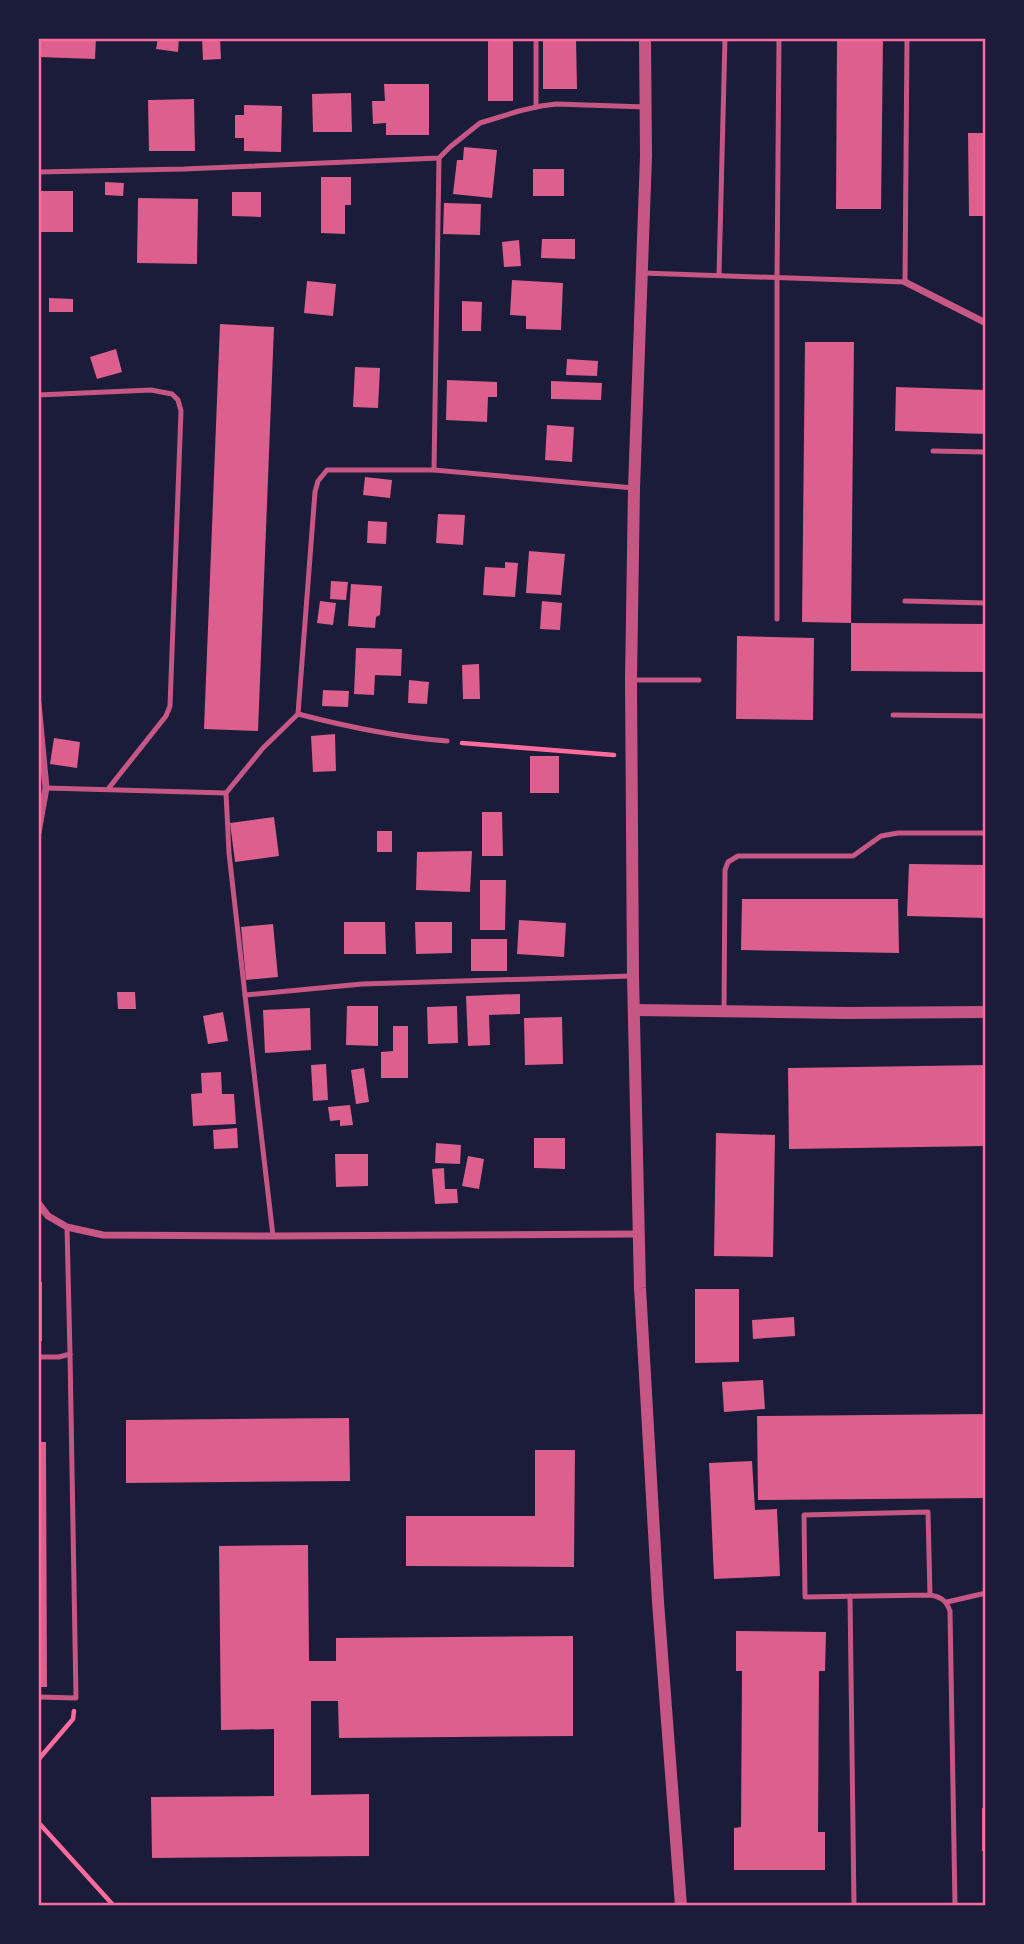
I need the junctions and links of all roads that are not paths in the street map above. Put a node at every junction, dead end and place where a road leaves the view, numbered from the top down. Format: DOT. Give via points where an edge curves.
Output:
graph roads {
  1 [pos="536,38"];
  2 [pos="645,38"];
  3 [pos="724,38"];
  4 [pos="779,38"];
  5 [pos="907,38"];
  6 [pos="536,107"];
  7 [pos="646,107"];
  8 [pos="439,158"];
  9 [pos="38,172"];
  10 [pos="642,273"];
  11 [pos="719,275"];
  12 [pos="777,277"];
  13 [pos="905,282"];
  14 [pos="985,323"];
  15 [pos="38,395"];
  16 [pos="933,451"];
  17 [pos="985,453"];
  18 [pos="434,470"];
  19 [pos="634,488"];
  20 [pos="905,601"];
  21 [pos="985,603"];
  22 [pos="777,619"];
  23 [pos="631,680"];
  24 [pos="699,680"];
  25 [pos="38,703"];
  26 [pos="298,714"];
  27 [pos="893,715"];
  28 [pos="985,716"];
  29 [pos="447,741"];
  30 [pos="47,788"];
  31 [pos="108,789"];
  32 [pos="226,793"];
  33 [pos="38,832"];
  34 [pos="985,833"];
  35 [pos="632,976"];
  36 [pos="245,995"];
  37 [pos="634,1010"];
  38 [pos="723,1011"];
  39 [pos="985,1012"];
  40 [pos="38,1203"];
  41 [pos="38,1216"];
  42 [pos="48,1216"];
  43 [pos="66,1227"];
  44 [pos="638,1234"];
  45 [pos="273,1236"];
  46 [pos="70,1354"];
  47 [pos="38,1357"];
  48 [pos="985,1593"];
  49 [pos="930,1595"];
  50 [pos="850,1596"];
  51 [pos="947,1602"];
  52 [pos="38,1697"];
  53 [pos="681,1906"];
  54 [pos="854,1906"];
  55 [pos="955,1906"];
  1 -- 6 [label="lane"];
  2 -- 7 [label="street"];
  3 -- 11 [label="lane"];
  4 -- 12 [label="lane"];
  5 -- 13 [label="lane"];
  6 -- 7 [label="lane"];
  6 -- 8 [label="lane" via="480,123"];
  7 -- 10 [label="street"];
  8 -- 9 [label="lane"];
  8 -- 18 [label="lane"];
  10 -- 11 [label="lane"];
  10 -- 19 [label="street"];
  11 -- 12 [label="lane"];
  12 -- 13 [label="lane"];
  12 -- 22 [label="lane"];
  13 -- 14 [label="street"];
  15 -- 31 [label="lane" via="150,390 172,394 181,411 170,706"];
  16 -- 17 [label="lane"];
  18 -- 19 [label="lane"];
  18 -- 26 [label="lane" via="335,469 327,470 318,481"];
  19 -- 23 [label="street"];
  20 -- 21 [label="lane"];
  23 -- 24 [label="lane"];
  23 -- 35 [label="street"];
  25 -- 30 [label="street"];
  26 -- 29 [label="lane" via="374,732"];
  26 -- 32 [label="lane"];
  27 -- 28 [label="lane"];
  30 -- 31 [label="lane"];
  30 -- 33 [label="street"];
  31 -- 32 [label="lane"];
  32 -- 36 [label="lane"];
  34 -- 38 [label="lane" via="898,833 881,836 853,856 738,856 728,862"];
  35 -- 36 [label="lane" via="362,984"];
  35 -- 37 [label="street"];
  36 -- 45 [label="lane"];
  37 -- 38 [label="street"];
  37 -- 44 [label="street"];
  38 -- 39 [label="street"];
  40 -- 42 [label="street"];
  41 -- 42 [label="lane"];
  42 -- 43 [label="street"];
  43 -- 45 [label="street" via="103,1235"];
  43 -- 46 [label="lane"];
  44 -- 45 [label="street"];
  44 -- 53 [label="street" via="658,1602"];
  46 -- 47 [label="lane"];
  46 -- 52 [label="lane" via="76,1698"];
  48 -- 51 [label="lane"];
  49 -- 50 [label="lane"];
  49 -- 50 [label="lane" via="928,1512 804,1515 805,1597"];
  49 -- 51 [label="lane"];
  50 -- 54 [label="lane"];
  51 -- 55 [label="lane"];
}
